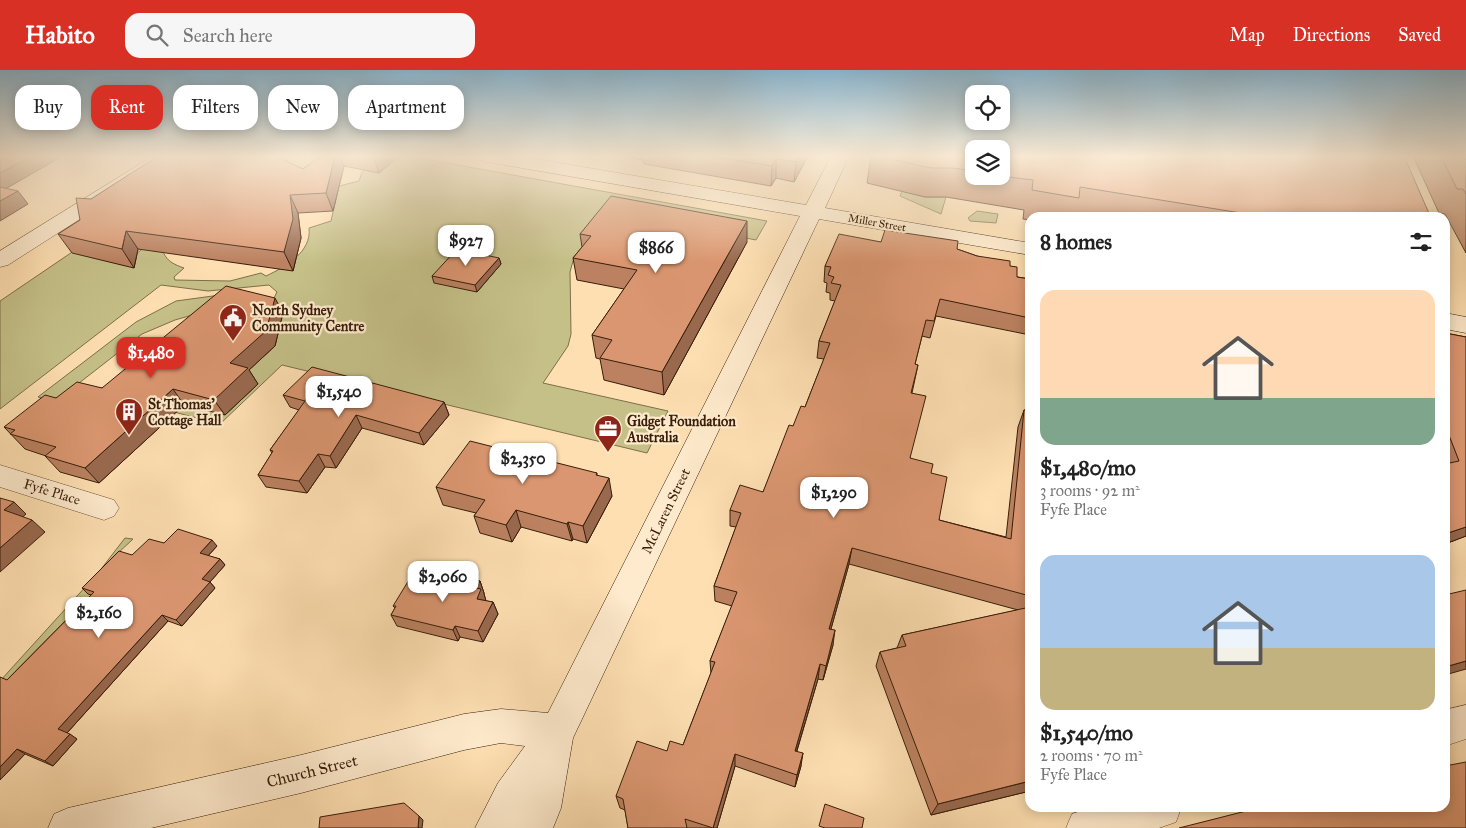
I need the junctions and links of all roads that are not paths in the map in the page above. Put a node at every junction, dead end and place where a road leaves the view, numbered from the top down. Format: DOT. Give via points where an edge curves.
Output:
graph roads {
  1 [pos="109,191"];
  2 [pos="692,191"];
  3 [pos="822,191"];
  4 [pos="812,212"];
  5 [pos="1025,248"];
  6 [pos="0,260"];
  7 [pos="1450,322"];
  8 [pos="1466,325"];
  9 [pos="0,476"];
  10 [pos="104,508"];
  11 [pos="1466,722"];
  12 [pos="1450,727"];
  13 [pos="558,732"];
  14 [pos="1147,812"];
  15 [pos="68,828"];
  16 [pos="495,828"];
  17 [pos="532,828"];
  18 [pos="1086,828"];
  1 -- 6 [label="street"];
  2 -- 4 [label="street, Miller Street"];
  3 -- 4 [label="street, McLaren Street"];
  4 -- 5 [label="street, Miller Street"];
  4 -- 13 [label="street, McLaren Street"];
  7 -- 8 [label="street"];
  9 -- 10 [label="street, Fyfe Place"];
  11 -- 12 [label="street"];
  13 -- 15 [label="street, Church Street" via="501,726 464,732"];
  13 -- 16 [label="street, McLaren Street" via="511,796"];
  13 -- 17 [label="street, McLaren Street" via="542,808"];
  14 -- 18 [label="street"];
}
